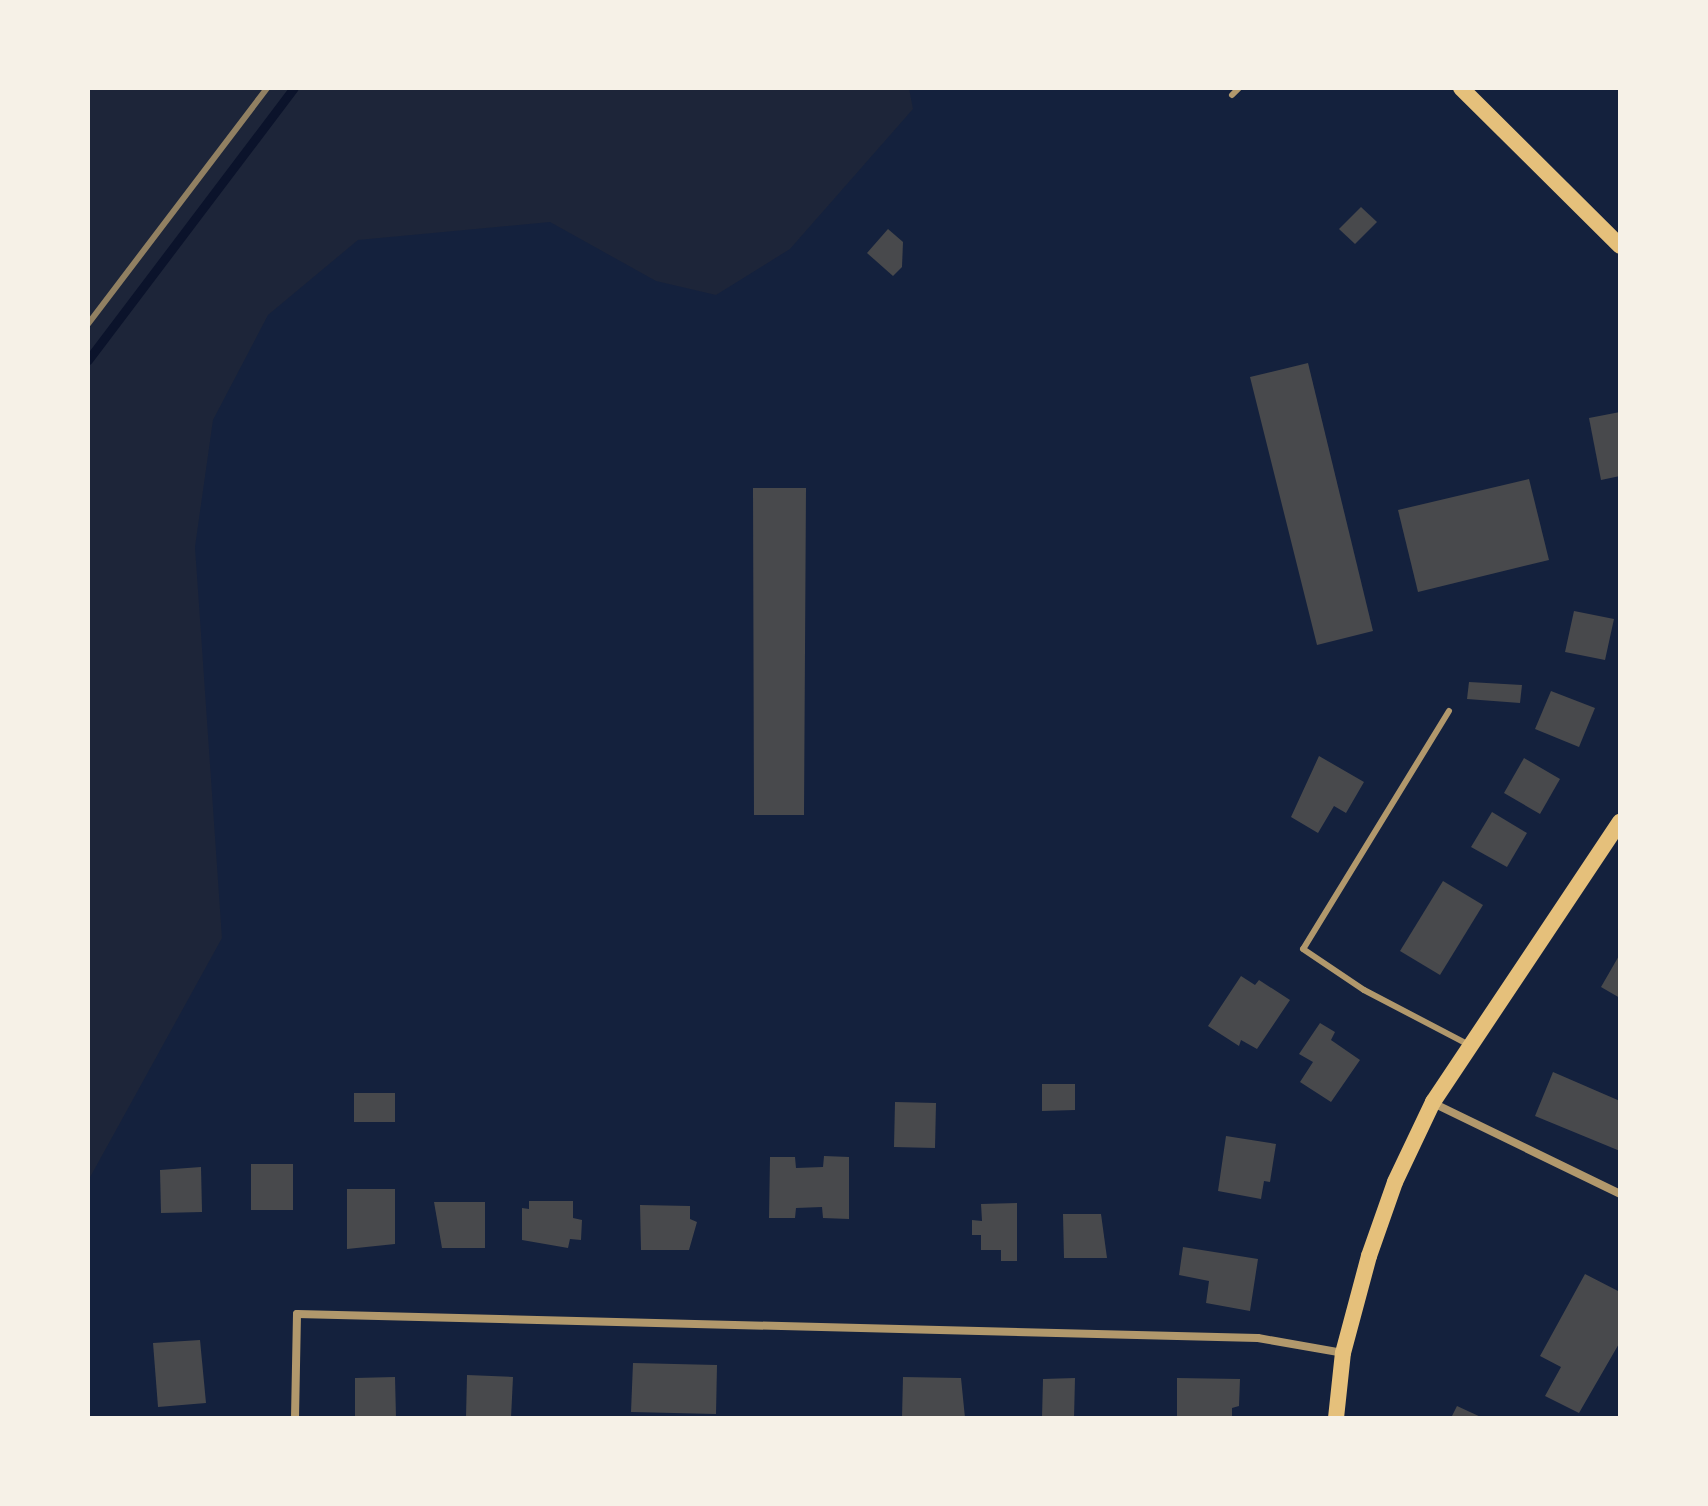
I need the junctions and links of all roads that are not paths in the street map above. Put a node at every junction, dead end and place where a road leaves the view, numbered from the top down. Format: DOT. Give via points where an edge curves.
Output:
graph roads {
  1 [pos="1239,88"];
  2 [pos="1461,88"];
  3 [pos="1232,95"];
  4 [pos="1620,246"];
  5 [pos="1449,711"];
  6 [pos="1620,822"];
  7 [pos="1469,1045"];
  8 [pos="1433,1102"];
  9 [pos="1620,1194"];
  10 [pos="1343,1353"];
  11 [pos="295,1418"];
  12 [pos="1336,1418"];
  1 -- 3 [label="lane"];
  2 -- 4 [label="main road"];
  5 -- 7 [label="lane" via="1303,949 1364,990"];
  6 -- 7 [label="main road"];
  7 -- 8 [label="main road"];
  8 -- 9 [label="street"];
  8 -- 10 [label="main road" via="1395,1182"];
  10 -- 11 [label="street" via="1258,1338 297,1314"];
  10 -- 12 [label="main road"];
}
